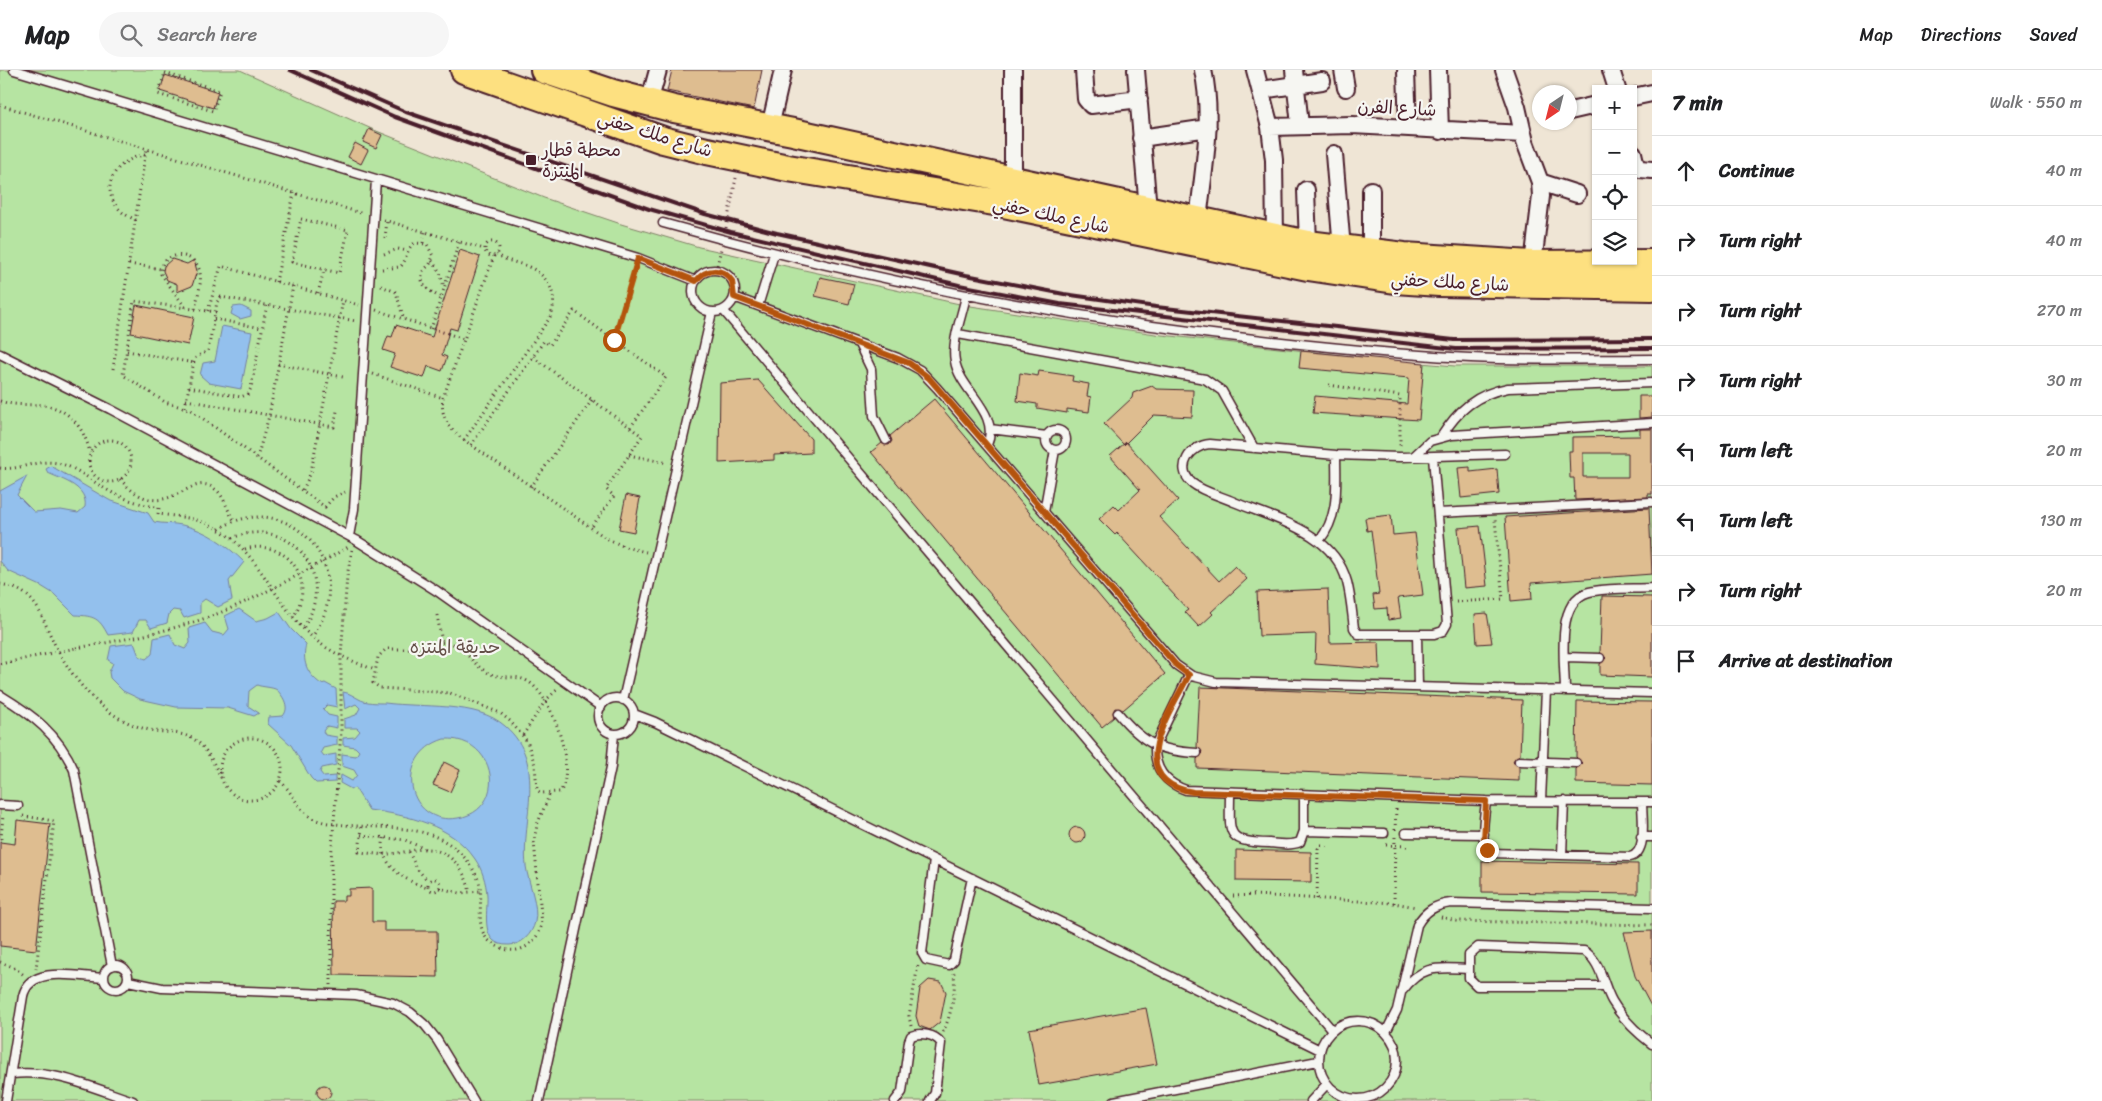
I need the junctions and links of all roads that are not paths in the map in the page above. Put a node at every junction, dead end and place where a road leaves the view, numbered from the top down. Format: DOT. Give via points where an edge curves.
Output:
graph roads {
  1 [pos="14,70"];
  2 [pos="464,70"];
  3 [pos="544,70"];
  4 [pos="658,70"];
  5 [pos="783,70"];
  6 [pos="1013,70"];
  7 [pos="1084,70"];
  8 [pos="1136,70"];
  9 [pos="1203,70"];
  10 [pos="1256,70"];
  11 [pos="1343,70"];
  12 [pos="1438,70"];
  13 [pos="1504,70"];
  14 [pos="1611,70"];
  15 [pos="1406,71"];
  16 [pos="1294,78"];
  17 [pos="1322,81"];
  18 [pos="1616,85"];
  19 [pos="1346,88"];
  20 [pos="1261,90"];
  21 [pos="1652,93"];
  22 [pos="1637,96"];
  23 [pos="1139,99"];
  24 [pos="649,103"];
  25 [pos="1592,106"];
  26 [pos="1577,109"];
  27 [pos="718,118"];
  28 [pos="1300,126"];
  29 [pos="1270,127"];
  30 [pos="1208,128"];
  31 [pos="1408,128"];
  32 [pos="781,130"];
  33 [pos="1440,131"];
  34 [pos="1522,134"];
  35 [pos="1141,138"];
  36 [pos="707,151"];
  37 [pos="1334,154"];
  38 [pos="1637,167"];
  39 [pos="788,168"];
  40 [pos="1652,170"];
  41 [pos="1013,179"];
  42 [pos="376,180"];
  43 [pos="1540,182"];
  44 [pos="1306,190"];
  45 [pos="1371,190"];
  46 [pos="1577,194"];
  47 [pos="1148,209"];
  48 [pos="1198,221"];
  49 [pos="664,223"];
  50 [pos="1275,238"];
  51 [pos="1308,244"];
  52 [pos="1342,249"];
  53 [pos="1371,252"];
  54 [pos="774,254"];
  55 [pos="1533,264"];
  56 [pos="1652,264"];
  57 [pos="696,281"];
  58 [pos="1652,287"];
  59 [pos="966,296"];
  60 [pos="734,297"];
  61 [pos="758,306"];
  62 [pos="723,310"];
  63 [pos="712,312"];
  64 [pos="958,334"];
  65 [pos="859,344"];
  66 [pos="0,354"];
  67 [pos="1652,359"];
  68 [pos="1652,383"];
  69 [pos="1652,423"];
  70 [pos="990,429"];
  71 [pos="1047,436"];
  72 [pos="1441,437"];
  73 [pos="886,440"];
  74 [pos="987,445"];
  75 [pos="1254,448"];
  76 [pos="1055,450"];
  77 [pos="1505,454"];
  78 [pos="1336,455"];
  79 [pos="1413,457"];
  80 [pos="1433,457"];
  81 [pos="1651,502"];
  82 [pos="1044,512"];
  83 [pos="1438,513"];
  84 [pos="352,538"];
  85 [pos="1319,541"];
  86 [pos="1652,588"];
  87 [pos="1417,634"];
  88 [pos="1565,657"];
  89 [pos="1600,658"];
  90 [pos="1189,675"];
  91 [pos="1418,687"];
  92 [pos="1546,690"];
  93 [pos="1565,691"];
  94 [pos="1652,693"];
  95 [pos="0,694"];
  96 [pos="623,700"];
  97 [pos="601,707"];
  98 [pos="1118,713"];
  99 [pos="634,714"];
  100 [pos="614,734"];
  101 [pos="1155,746"];
  102 [pos="1197,753"];
  103 [pos="1519,761"];
  104 [pos="1543,762"];
  105 [pos="1576,763"];
  106 [pos="1230,794"];
  107 [pos="1304,796"];
  108 [pos="1541,800"];
  109 [pos="1486,801"];
  110 [pos="1564,801"];
  111 [pos="1642,802"];
  112 [pos="1652,802"];
  113 [pos="0,804"];
  114 [pos="18,806"];
  115 [pos="1304,831"];
  116 [pos="1384,833"];
  117 [pos="1406,833"];
  118 [pos="1484,834"];
  119 [pos="1641,837"];
  120 [pos="1652,837"];
  121 [pos="1562,855"];
  122 [pos="934,860"];
  123 [pos="972,878"];
  124 [pos="1652,908"];
  125 [pos="112,966"];
  126 [pos="1468,969"];
  127 [pos="104,978"];
  128 [pos="128,981"];
  129 [pos="1604,986"];
  130 [pos="1402,991"];
  131 [pos="1332,1030"];
  132 [pos="1386,1032"];
  133 [pos="1652,1044"];
  134 [pos="1320,1050"];
  135 [pos="1318,1061"];
  136 [pos="12,1074"];
  137 [pos="1327,1084"];
  138 [pos="1380,1093"];
  139 [pos="6,1101"];
  140 [pos="133,1101"];
  141 [pos="474,1101"];
  142 [pos="539,1101"];
  143 [pos="896,1101"];
  144 [pos="930,1101"];
  145 [pos="1114,1101"];
  146 [pos="1311,1101"];
  147 [pos="1385,1101"];
  1 -- 42 [label="lane"];
  2 -- 36 [label="highway, شارع ملك حفني" via="662,140"];
  3 -- 24 [label="highway, شارع ملك حفني"];
  4 -- 24 [label="street"];
  5 -- 32 [label="street"];
  6 -- 41 [label="street"];
  7 -- 23 [label="street" via="1086,99 1091,105"];
  8 -- 23 [label="street"];
  9 -- 30 [label="street"];
  10 -- 20 [label="street"];
  11 -- 19 [label="street"];
  12 -- 33 [label="street"];
  13 -- 34 [label="street"];
  14 -- 18 [label="street"];
  15 -- 31 [label="street"];
  16 -- 17 [label="street"];
  16 -- 20 [label="street"];
  16 -- 28 [label="street"];
  20 -- 29 [label="street"];
  21 -- 22 [label="street"];
  23 -- 35 [label="street"];
  24 -- 27 [label="highway, شارع ملك حفني"];
  25 -- 26 [label="street"];
  27 -- 32 [label="highway, شارع ملك حفني"];
  27 -- 36 [label="highway" via="725,124 727,134 724,143 717,150"];
  28 -- 29 [label="street, شارع الفرن"];
  28 -- 31 [label="street, شارع الفرن"];
  29 -- 50 [label="street" via="1274,160"];
  30 -- 35 [label="street"];
  30 -- 48 [label="street"];
  31 -- 33 [label="street, شارع الفرن"];
  32 -- 39 [label="highway" via="784,136 778,144 777,153 780,162"];
  32 -- 41 [label="highway, شارع ملك حفني"];
  33 -- 34 [label="street, شارع الفرن"];
  34 -- 43 [label="street"];
  35 -- 47 [label="street"];
  36 -- 39 [label="highway, شارع ملك حفني"];
  37 -- 52 [label="street"];
  38 -- 40 [label="street"];
  39 -- 58 [label="highway, شارع ملك حفني" via="942,192 1351,274 1484,285"];
  41 -- 47 [label="highway, شارع ملك حفني"];
  42 -- 57 [label="lane" via="638,258"];
  42 -- 84 [label="lane"];
  43 -- 46 [label="street"];
  43 -- 55 [label="street"];
  44 -- 51 [label="street"];
  45 -- 53 [label="street"];
  47 -- 48 [label="highway, شارع ملك حفني"];
  48 -- 50 [label="highway, شارع ملك حفني"];
  49 -- 54 [label="lane"];
  50 -- 51 [label="highway, شارع ملك حفني"];
  51 -- 52 [label="highway, شارع ملك حفني"];
  52 -- 53 [label="highway, شارع ملك حفني"];
  53 -- 55 [label="highway, شارع ملك حفني"];
  54 -- 59 [label="lane"];
  54 -- 61 [label="lane"];
  55 -- 56 [label="highway, شارع ملك حفني"];
  57 -- 60 [label="lane" via="704,273 716,270 725,273 732,281"];
  57 -- 63 [label="lane" via="697,303"];
  59 -- 64 [label="lane"];
  59 -- 67 [label="lane" via="1161,328 1380,352 1519,360"];
  60 -- 61 [label="lane"];
  60 -- 62 [label="lane"];
  61 -- 65 [label="lane"];
  62 -- 63 [label="lane"];
  62 -- 131 [label="lane"];
  63 -- 96 [label="lane"];
  64 -- 70 [label="lane" via="954,353 956,366 988,420"];
  64 -- 75 [label="lane" via="1205,379 1226,397"];
  65 -- 73 [label="lane" via="871,369 872,408 876,423"];
  65 -- 74 [label="lane" via="920,370"];
  66 -- 84 [label="lane"];
  68 -- 72 [label="lane" via="1493,391 1468,404"];
  69 -- 72 [label="lane" via="1491,431"];
  70 -- 71 [label="lane"];
  70 -- 74 [label="lane"];
  71 -- 76 [label="lane" via="1048,445"];
  71 -- 76 [label="lane" via="1058,430 1064,435 1066,444"];
  72 -- 79 [label="lane" via="1421,448"];
  74 -- 82 [label="lane"];
  75 -- 78 [label="lane"];
  75 -- 85 [label="lane" via="1201,444 1187,456 1186,474 1198,487 1298,528"];
  76 -- 82 [label="lane"];
  77 -- 80 [label="lane"];
  78 -- 79 [label="lane"];
  78 -- 85 [label="lane" via="1335,510 1330,527"];
  79 -- 80 [label="lane"];
  80 -- 83 [label="lane"];
  81 -- 83 [label="lane"];
  82 -- 90 [label="lane" via="1176,665"];
  83 -- 87 [label="lane" via="1447,624 1443,631"];
  84 -- 97 [label="lane" via="437,591"];
  85 -- 87 [label="lane" via="1342,570 1358,634"];
  86 -- 88 [label="lane" via="1593,591 1580,597 1566,614"];
  87 -- 91 [label="lane"];
  88 -- 89 [label="lane"];
  88 -- 93 [label="lane"];
  90 -- 91 [label="lane" via="1216,682"];
  90 -- 101 [label="lane"];
  91 -- 92 [label="lane"];
  92 -- 93 [label="lane"];
  92 -- 104 [label="lane"];
  93 -- 94 [label="lane"];
  95 -- 125 [label="lane" via="45,726 62,746 74,770"];
  96 -- 97 [label="lane" via="613,698"];
  96 -- 99 [label="lane" via="631,706"];
  97 -- 100 [label="lane" via="599,721 605,730"];
  98 -- 101 [label="lane" via="1139,736"];
  99 -- 100 [label="lane" via="629,729"];
  99 -- 122 [label="lane"];
  100 -- 142 [label="lane" via="611,767"];
  101 -- 102 [label="lane"];
  101 -- 106 [label="lane" via="1156,764 1171,783 1186,790"];
  103 -- 104 [label="lane"];
  104 -- 105 [label="lane"];
  104 -- 108 [label="lane"];
  106 -- 107 [label="lane"];
  106 -- 115 [label="lane" via="1231,831 1242,841 1298,844"];
  107 -- 109 [label="lane"];
  107 -- 115 [label="lane"];
  108 -- 109 [label="lane"];
  108 -- 110 [label="lane"];
  109 -- 118 [label="lane"];
  110 -- 111 [label="lane"];
  110 -- 121 [label="lane"];
  111 -- 112 [label="lane"];
  111 -- 119 [label="lane"];
  113 -- 114 [label="lane"];
  115 -- 116 [label="lane"];
  117 -- 118 [label="lane"];
  118 -- 121 [label="lane" via="1485,847 1491,853"];
  119 -- 120 [label="lane"];
  119 -- 121 [label="lane" via="1640,851 1630,857"];
  122 -- 123 [label="lane"];
  122 -- 123 [label="lane" via="922,956 929,962 952,964 955,959"];
  123 -- 134 [label="lane"];
  124 -- 130 [label="lane" via="1442,904 1427,911 1416,924"];
  125 -- 127 [label="lane"];
  125 -- 128 [label="lane" via="124,968"];
  126 -- 129 [label="lane" via="1470,981 1481,986"];
  126 -- 129 [label="lane" via="1469,956 1478,948 1578,950 1594,959"];
  126 -- 130 [label="lane" via="1423,971"];
  127 -- 128 [label="lane" via="108,986 117,989"];
  127 -- 136 [label="lane" via="45,975 32,979 23,996"];
  128 -- 141 [label="lane" via="162,988 375,997 393,1003 425,1025"];
  129 -- 133 [label="lane" via="1624,1017"];
  130 -- 132 [label="lane"];
  131 -- 132 [label="lane" via="1348,1022 1365,1021"];
  131 -- 134 [label="lane"];
  132 -- 138 [label="lane" via="1394,1043 1396,1070"];
  134 -- 135 [label="lane"];
  135 -- 137 [label="lane" via="1320,1073"];
  135 -- 145 [label="lane"];
  136 -- 139 [label="lane"];
  136 -- 140 [label="lane" via="51,1074"];
  137 -- 138 [label="lane" via="1338,1094 1352,1099 1367,1099"];
  137 -- 146 [label="lane"];
  138 -- 147 [label="lane"];
  143 -- 144 [label="lane" via="902,1092 909,1041 914,1034 938,1038 941,1045 935,1093"];
}
